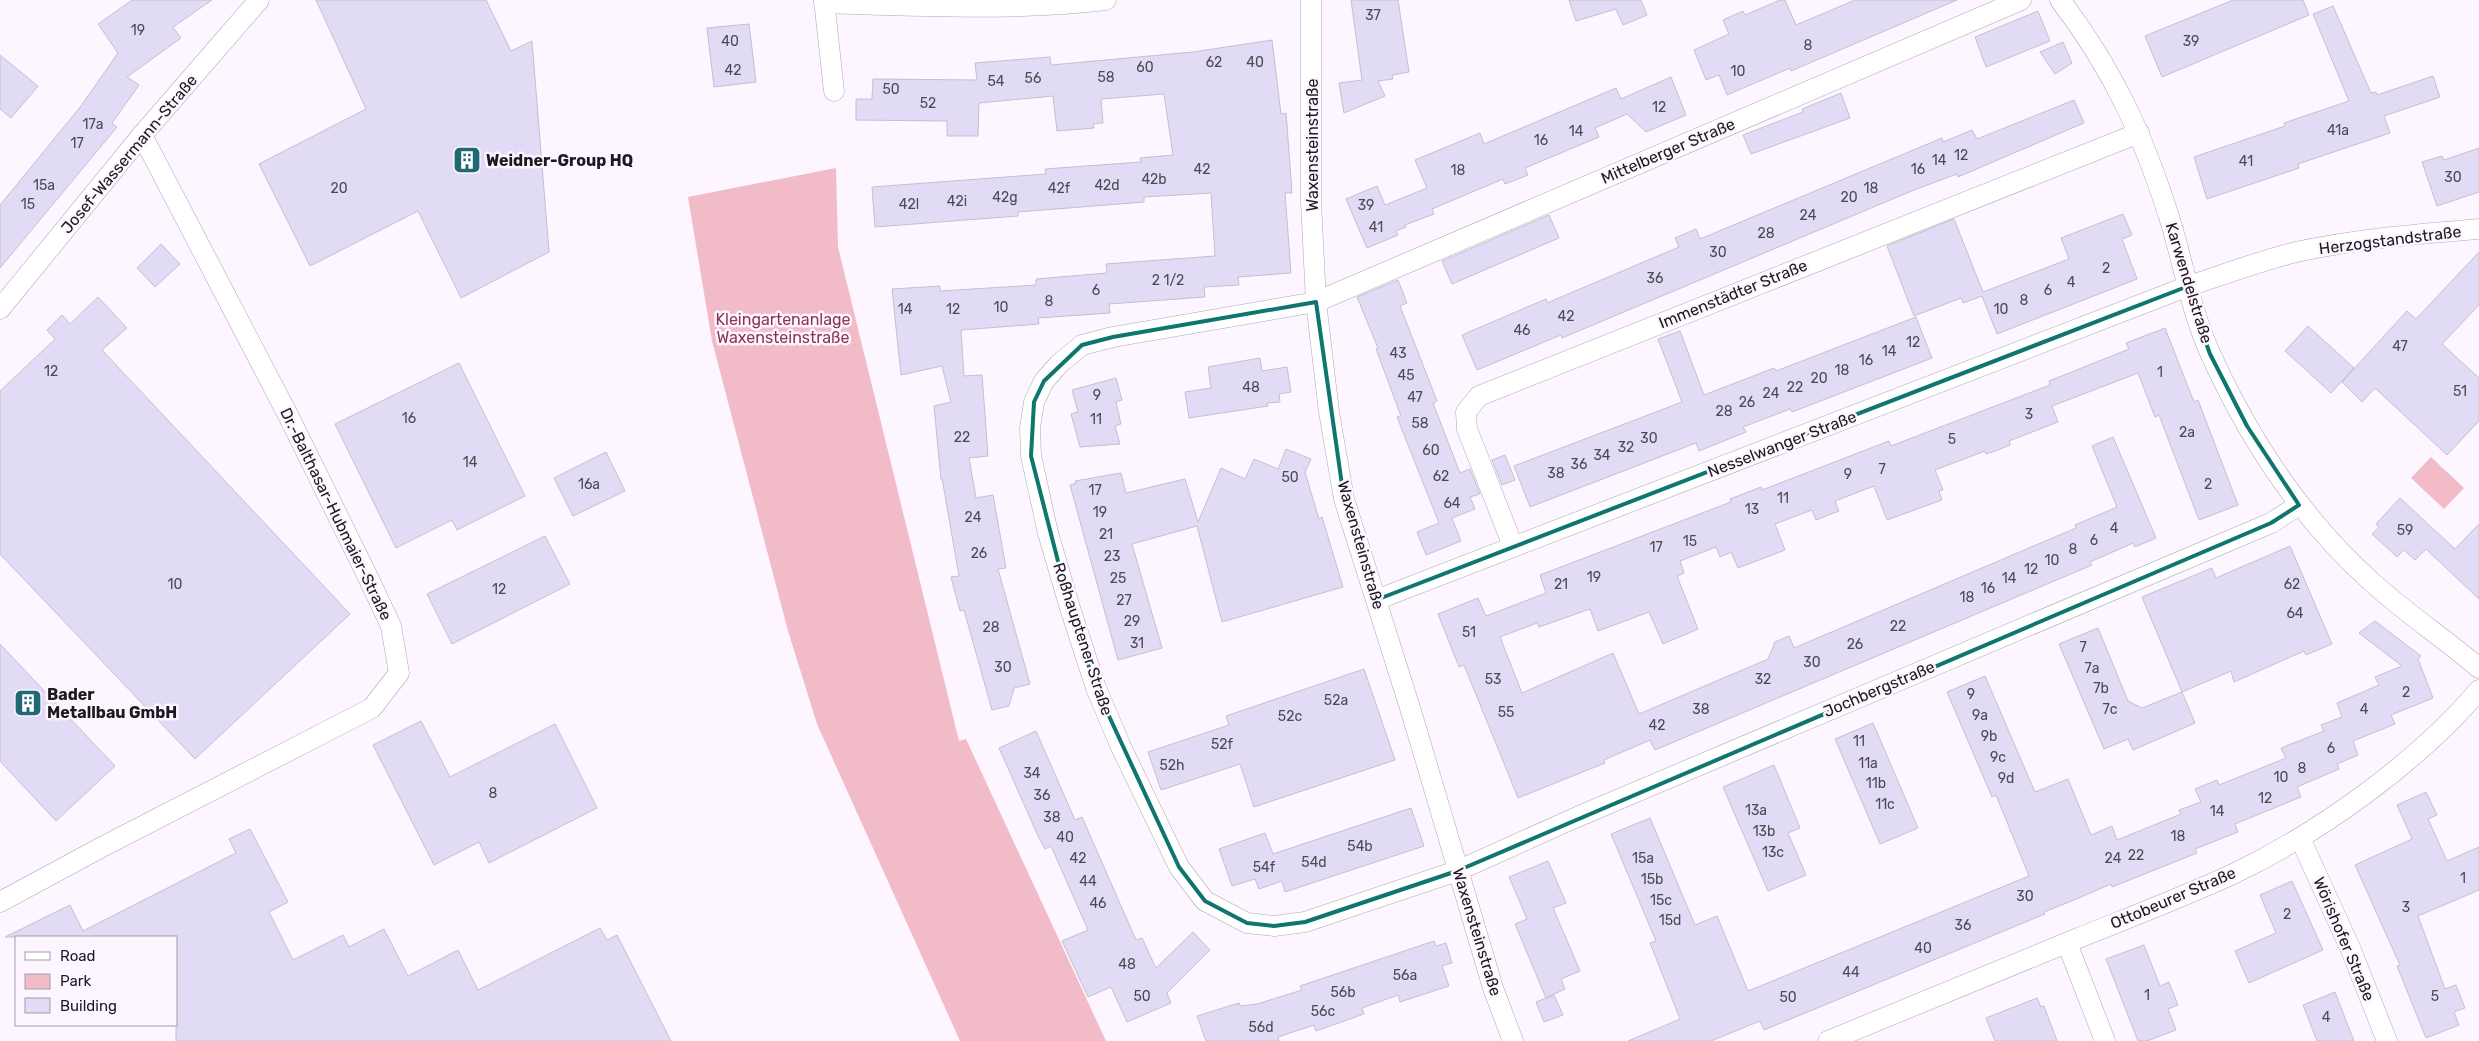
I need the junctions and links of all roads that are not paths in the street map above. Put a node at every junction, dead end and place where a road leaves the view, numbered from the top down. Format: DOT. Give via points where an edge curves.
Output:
graph roads {
  1 [pos="259,0"];
  2 [pos="1106,0"];
  3 [pos="1312,0"];
  4 [pos="2021,0"];
  5 [pos="2060,0"];
  6 [pos="824,1"];
  7 [pos="834,91"];
  8 [pos="2138,133"];
  9 [pos="142,135"];
  10 [pos="2479,229"];
  11 [pos="2186,287"];
  12 [pos="1316,302"];
  13 [pos="0,309"];
  14 [pos="2299,506"];
  15 [pos="1513,546"];
  16 [pos="1376,600"];
  17 [pos="2479,668"];
  18 [pos="2479,690"];
  19 [pos="2300,838"];
  20 [pos="1457,871"];
  21 [pos="0,902"];
  22 [pos="2067,943"];
  23 [pos="1513,1041"];
  24 [pos="1828,1041"];
  25 [pos="2105,1041"];
  26 [pos="2387,1041"];
  1 -- 9 [label="street, Josef-Wassermann-Straße"];
  2 -- 6 [label="street" via="962,8"];
  3 -- 12 [label="street, Waxensteinstraße" via="1311,202"];
  4 -- 12 [label="street, Mittelberger Straße"];
  5 -- 8 [label="street, Karwendelstraße" via="2104,62"];
  6 -- 7 [label="street"];
  8 -- 11 [label="street, Karwendelstraße" via="2170,221"];
  8 -- 15 [label="street, Immenstädter Straße" via="1479,396 1466,412 1467,430"];
  9 -- 13 [label="street, Josef-Wassermann-Straße"];
  9 -- 21 [label="street, Dr.-Balthasar-Hubmaier-Straße" via="365,571 391,626 399,673 372,708"];
  10 -- 11 [label="street, Herzogstandstraße" via="2355,241 2278,257"];
  11 -- 14 [label="street, Karwendelstraße" via="2210,354 2247,426"];
  11 -- 15 [label="street, Nesselwanger Straße" via="1697,478"];
  12 -- 16 [label="street, Waxensteinstraße" via="1344,499"];
  12 -- 20 [label="street, Roßhauptener Straße" via="1113,336 1082,346 1059,364 1044,381 1034,402 1030,428 1031,456 1048,533 1096,688 1121,748 1179,867 1204,901 1247,923 1274,926 1305,922"];
  14 -- 17 [label="street, Karwendelstraße" via="2375,585"];
  14 -- 20 [label="street, Jochbergstraße" via="2271,523"];
  15 -- 16 [label="street, Nesselwanger Straße"];
  16 -- 20 [label="street, Waxensteinstraße"];
  18 -- 19 [label="street, Ottobeurer Straße" via="2457,716 2402,763"];
  19 -- 22 [label="street, Ottobeurer Straße" via="2233,874"];
  19 -- 26 [label="street, Wörishofer Straße"];
  20 -- 23 [label="street, Waxensteinstraße"];
  22 -- 24 [label="street, Ottobeurer Straße"];
  22 -- 25 [label="street"];
}
